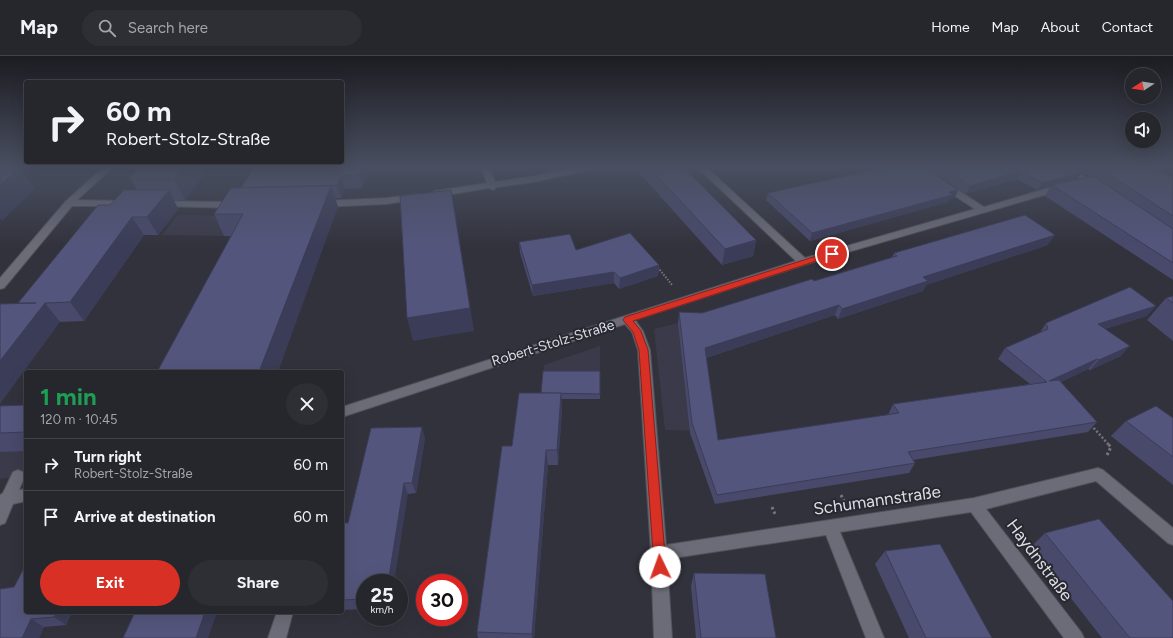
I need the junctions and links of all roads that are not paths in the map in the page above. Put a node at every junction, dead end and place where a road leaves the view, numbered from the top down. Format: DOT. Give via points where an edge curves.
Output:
graph roads {
  1 [pos="80,193"];
  2 [pos="446,193"];
  3 [pos="729,193"];
  4 [pos="957,193"];
  5 [pos="1040,193"];
  6 [pos="69,203"];
  7 [pos="138,204"];
  8 [pos="154,204"];
  9 [pos="315,204"];
  10 [pos="247,205"];
  11 [pos="982,209"];
  12 [pos="803,262"];
  13 [pos="0,285"];
  14 [pos="628,320"];
  15 [pos="344,411"];
  16 [pos="18,476"];
  17 [pos="24,495"];
  18 [pos="4,499"];
  19 [pos="974,505"];
  20 [pos="0,518"];
  21 [pos="830,526"];
  22 [pos="1173,538"];
  23 [pos="659,553"];
  24 [pos="284,614"];
  25 [pos="277,638"];
  26 [pos="663,638"];
  27 [pos="875,638"];
  28 [pos="1075,638"];
  1 -- 6 [label="street"];
  2 -- 9 [label="street" via="386,201"];
  3 -- 12 [label="street"];
  4 -- 11 [label="street"];
  5 -- 11 [label="street, Robert-Stolz-Straße"];
  6 -- 7 [label="street"];
  6 -- 13 [label="street"];
  8 -- 10 [label="street"];
  11 -- 12 [label="street, Robert-Stolz-Straße"];
  12 -- 14 [label="street, Robert-Stolz-Straße"];
  14 -- 15 [label="street, Robert-Stolz-Straße"];
  14 -- 23 [label="street" via="637,331 644,350"];
  16 -- 18 [label="street"];
  17 -- 18 [label="street"];
  18 -- 20 [label="street"];
  19 -- 21 [label="street, Schumannstraße"];
  19 -- 22 [label="street, Schumannstraße" via="1098,474"];
  19 -- 28 [label="street, Haydnstraße"];
  21 -- 23 [label="street, Schumannstraße"];
  21 -- 27 [label="street"];
  23 -- 26 [label="street"];
  24 -- 25 [label="street"];
}
